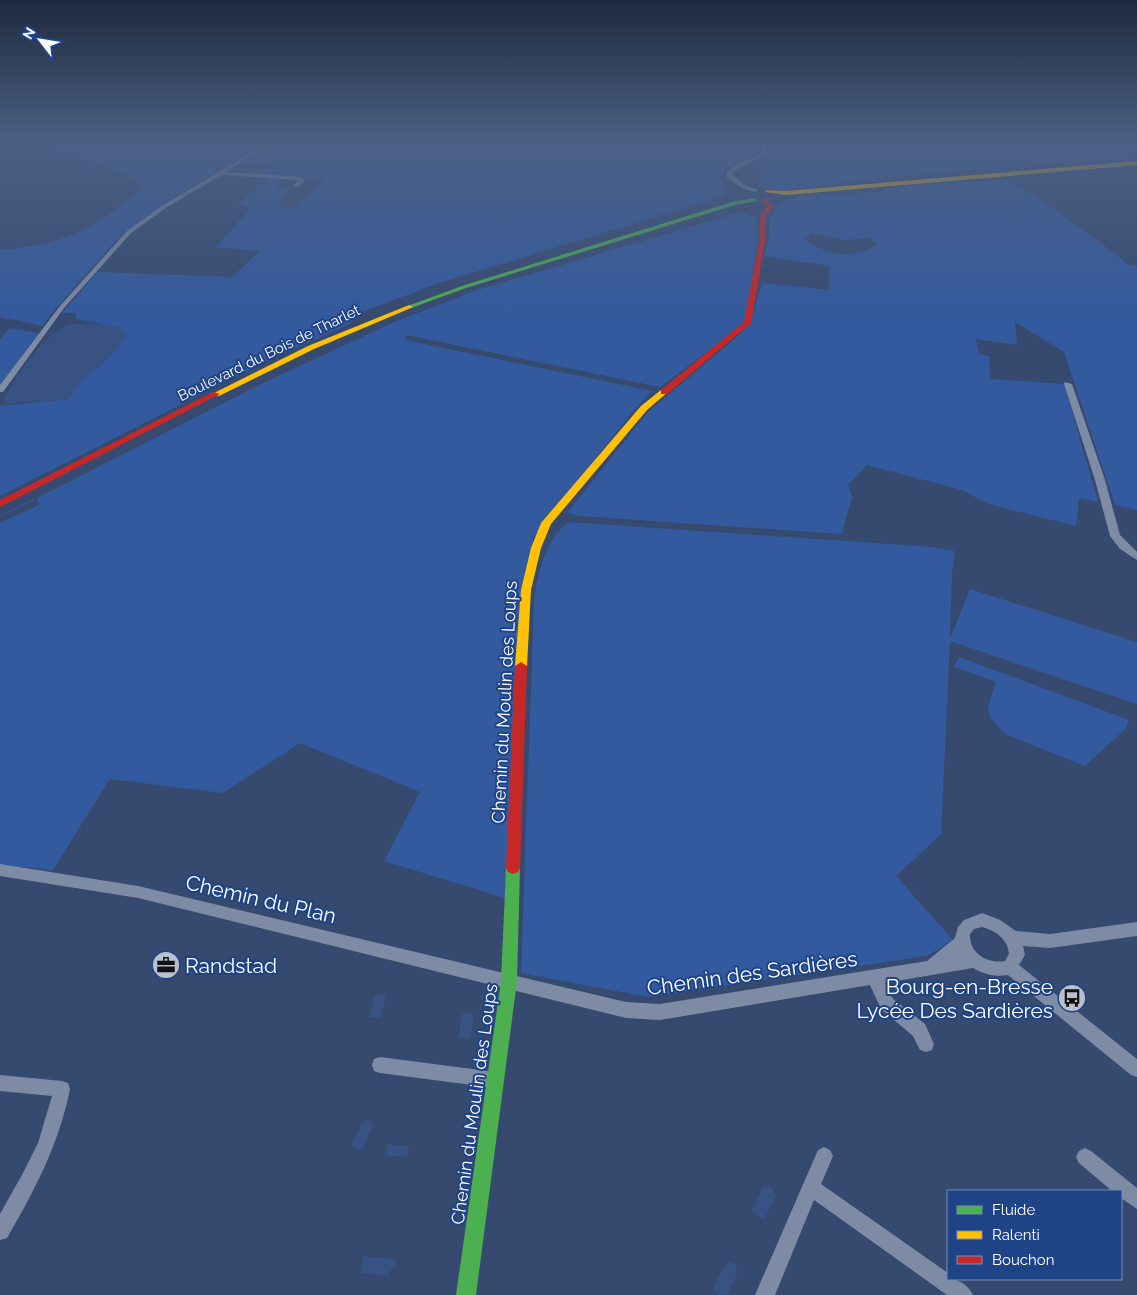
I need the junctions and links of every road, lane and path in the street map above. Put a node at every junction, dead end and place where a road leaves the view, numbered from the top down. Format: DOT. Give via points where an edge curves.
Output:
graph roads {
  1 [pos="174,200"];
  2 [pos="740,200"];
  3 [pos="764,200"];
  4 [pos="1068,384"];
  5 [pos="0,390"];
  6 [pos="0,504"];
  7 [pos="1137,557"];
  8 [pos="0,870"];
  9 [pos="1137,929"];
  10 [pos="1012,938"];
  11 [pos="962,942"];
  12 [pos="974,961"];
  13 [pos="1010,967"];
  14 [pos="932,968"];
  15 [pos="874,977"];
  16 [pos="509,982"];
  17 [pos="926,1044"];
  18 [pos="380,1065"];
  19 [pos="1137,1070"];
  20 [pos="495,1080"];
  21 [pos="0,1083"];
  22 [pos="824,1156"];
  23 [pos="1085,1156"];
  24 [pos="812,1187"];
  25 [pos="1137,1200"];
  26 [pos="0,1231"];
  27 [pos="466,1295"];
  28 [pos="765,1295"];
  29 [pos="963,1295"];
  1 -- 5 [label="street" via="129,232 62,307"];
  2 -- 6 [label="main road, Boulevard du Bois de Tharlet" via="464,287 360,325 295,354"];
  3 -- 16 [label="main road, Chemin du Moulin des Loups" via="770,206 763,216 762,242 747,323 644,408 546,523 536,548 526,590 516,757"];
  4 -- 7 [label="street" via="1115,536"];
  8 -- 16 [label="street, Chemin du Plan" via="138,892"];
  9 -- 10 [label="street" via="1050,941"];
  10 -- 11 [label="street" via="1002,928 982,920 965,927"];
  10 -- 13 [label="street" via="1017,955"];
  11 -- 12 [label="street"];
  11 -- 14 [label="street"];
  12 -- 13 [label="street" via="993,970"];
  12 -- 14 [label="street, Chemin des Sardières"];
  13 -- 19 [label="street"];
  14 -- 15 [label="street, Chemin des Sardières"];
  15 -- 16 [label="street, Chemin des Sardières" via="660,1012 626,1010"];
  15 -- 17 [label="street" via="887,1004 919,1030"];
  16 -- 20 [label="main road, Chemin du Moulin des Loups"];
  18 -- 20 [label="street"];
  20 -- 27 [label="main road, Chemin du Moulin des Loups"];
  21 -- 26 [label="street" via="62,1089 56,1122 36,1170"];
  22 -- 24 [label="street"];
  23 -- 25 [label="street"];
  24 -- 28 [label="street"];
  24 -- 29 [label="street"];
}
